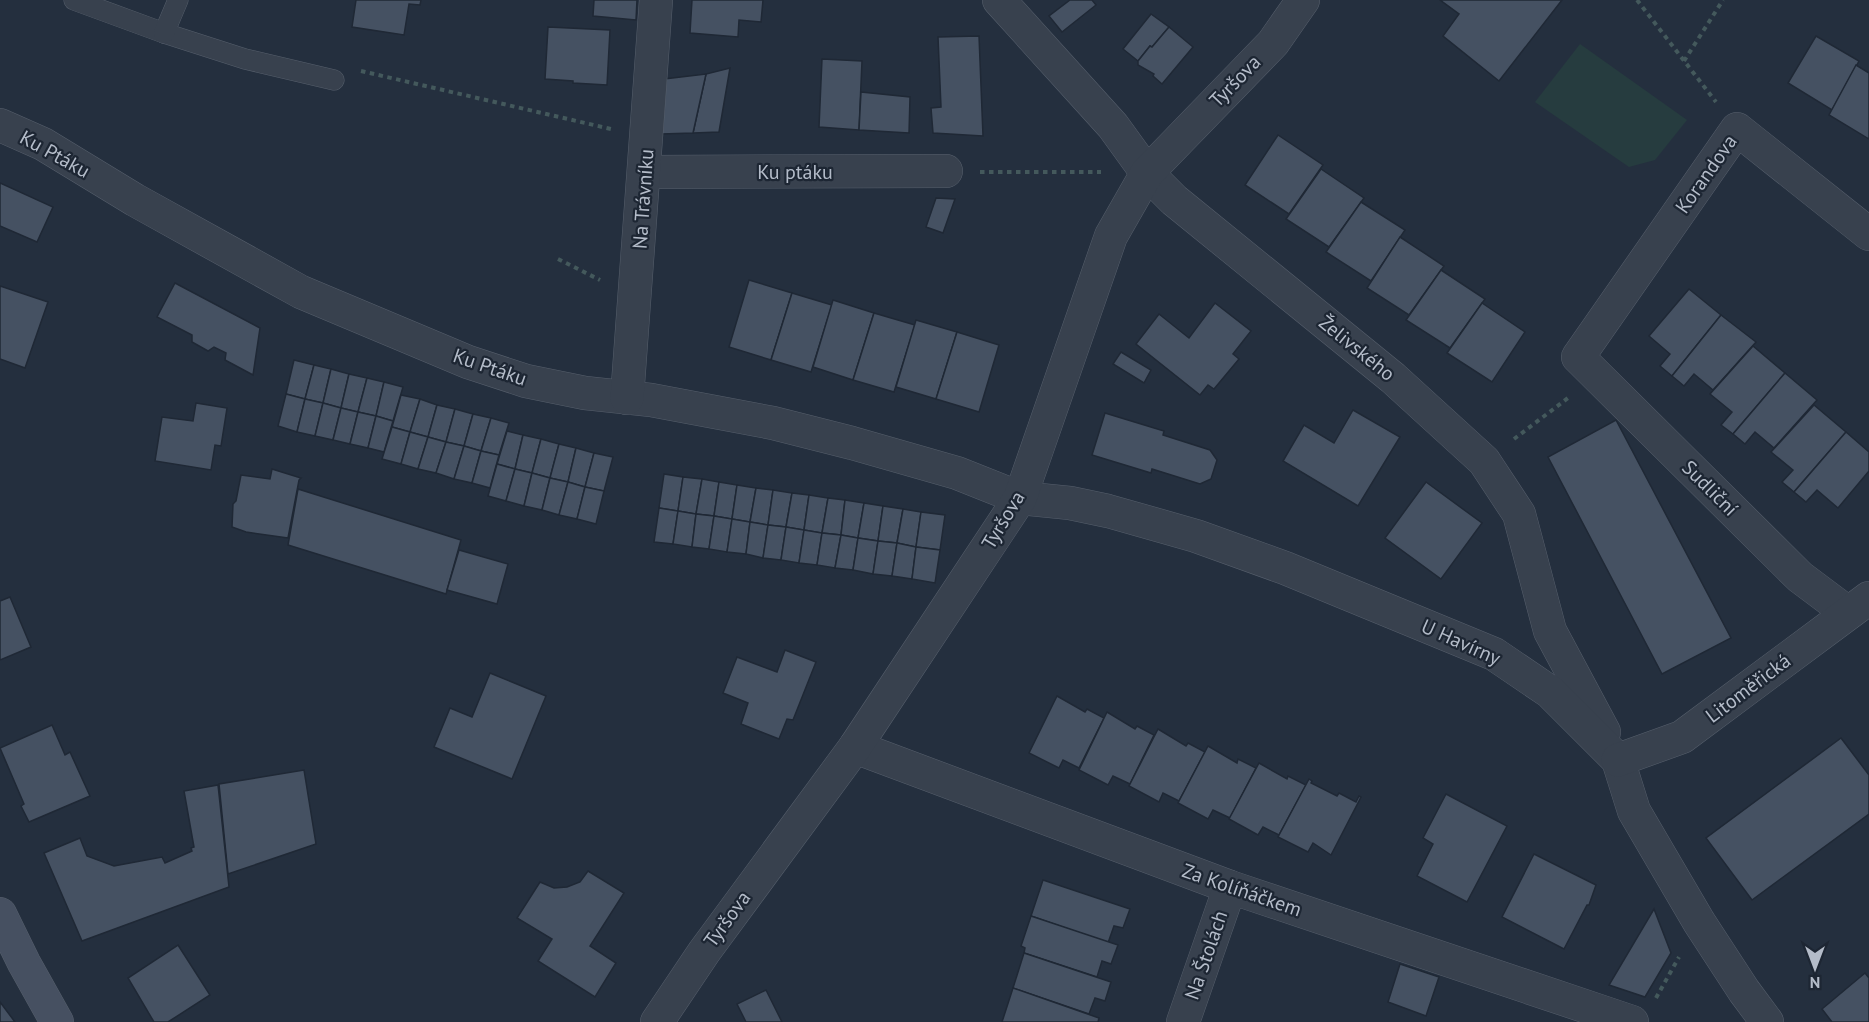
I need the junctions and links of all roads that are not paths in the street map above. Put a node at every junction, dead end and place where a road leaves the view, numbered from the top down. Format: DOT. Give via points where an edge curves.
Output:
graph roads {
  1 [pos="74,0"];
  2 [pos="178,0"];
  3 [pos="656,0"];
  4 [pos="999,0"];
  5 [pos="1303,0"];
  6 [pos="164,33"];
  7 [pos="334,80"];
  8 [pos="0,125"];
  9 [pos="946,171"];
  10 [pos="645,172"];
  11 [pos="1147,173"];
  12 [pos="1869,234"];
  13 [pos="1578,357"];
  14 [pos="627,398"];
  15 [pos="1020,498"];
  16 [pos="1859,606"];
  17 [pos="855,747"];
  18 [pos="1618,760"];
  19 [pos="1230,887"];
  20 [pos="0,914"];
  21 [pos="1643,1012"];
  22 [pos="57,1022"];
  23 [pos="658,1022"];
  24 [pos="1183,1022"];
  25 [pos="1767,1022"];
  1 -- 6 [label="lane"];
  2 -- 6 [label="lane"];
  3 -- 10 [label="street, Na Trávníku"];
  4 -- 11 [label="street, Želivského" via="1113,126"];
  5 -- 11 [label="street, Tyršova" via="1273,43"];
  6 -- 7 [label="lane" via="245,59"];
  8 -- 14 [label="street, Ku Ptáku" via="44,144 135,200 301,292 468,362 526,381"];
  9 -- 10 [label="street, Ku ptáku"];
  10 -- 14 [label="street, Na Trávníku"];
  11 -- 15 [label="street, Tyršova" via="1111,236"];
  11 -- 18 [label="street, Želivského" via="1174,200 1393,378 1484,461 1519,514 1550,632"];
  12 -- 13 [label="street, Korandova" via="1737,129"];
  13 -- 16 [label="street, Sudliční" via="1800,577"];
  14 -- 15 [label="street, Ku Ptáku" via="708,410 852,442 957,473"];
  15 -- 17 [label="street, Tyršova"];
  15 -- 18 [label="street, U Havírny" via="1108,511 1196,536 1285,568 1494,654 1550,692"];
  16 -- 18 [label="street, Litoměřická" via="1682,737"];
  17 -- 19 [label="street, Za Kolíňáčkem"];
  17 -- 23 [label="street, Tyršova" via="704,952"];
  18 -- 25 [label="street, U Havírny" via="1634,812 1698,922"];
  19 -- 21 [label="street, Za Kolíňáčkem"];
  19 -- 24 [label="street, Na Štolách"];
  20 -- 22 [label="street"];
}
